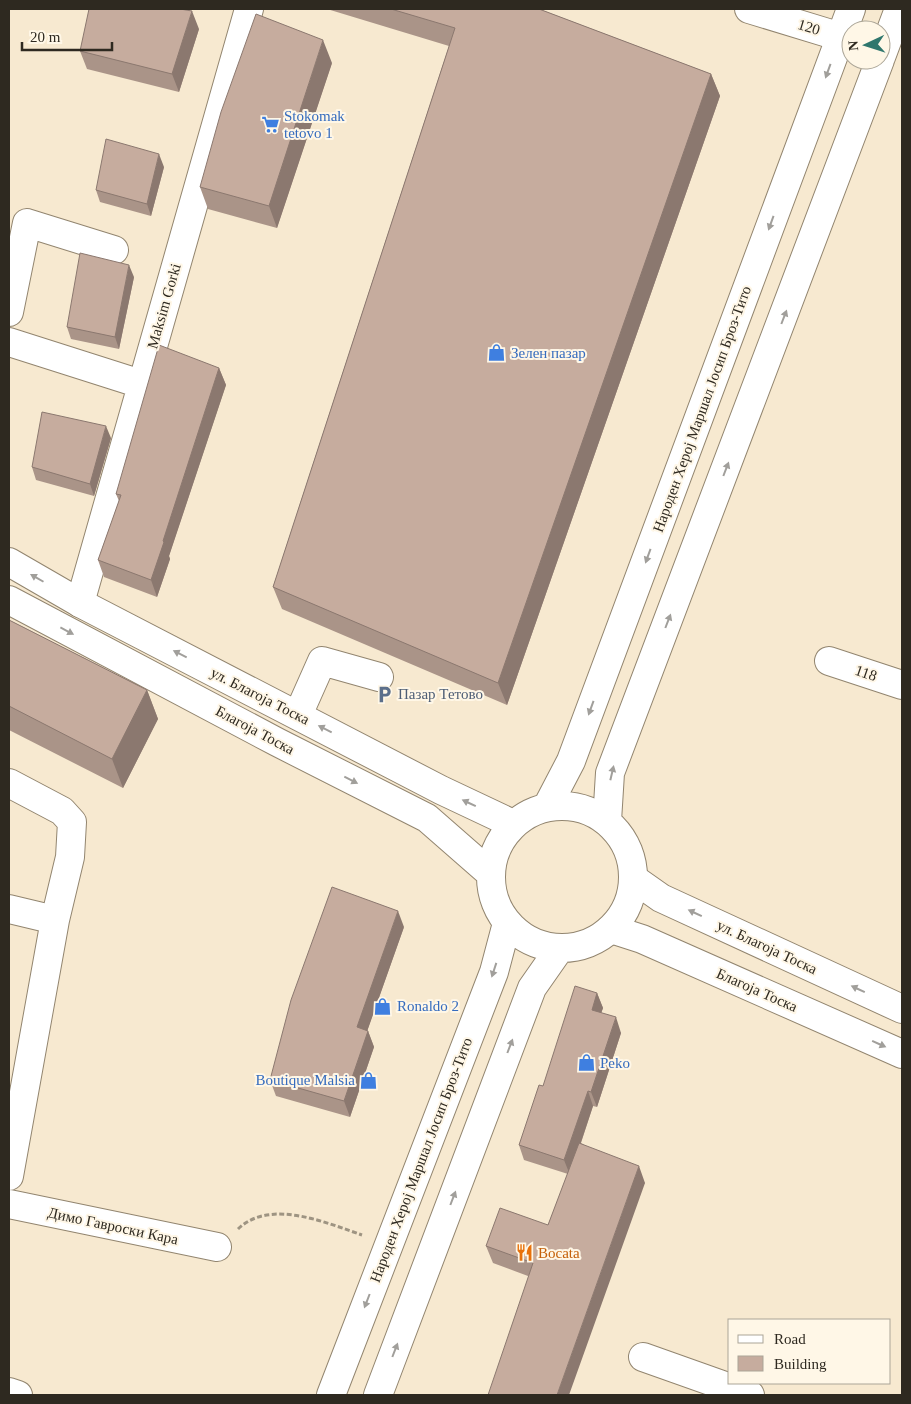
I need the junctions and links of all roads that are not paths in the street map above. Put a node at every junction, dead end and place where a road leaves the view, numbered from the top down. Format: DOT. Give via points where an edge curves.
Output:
graph roads {
  1 [pos="249,9"];
  2 [pos="749,9"];
  3 [pos="851,9"];
  4 [pos="899,9"];
  5 [pos="891,30"];
  6 [pos="840,37"];
  7 [pos="876,70"];
  8 [pos="114,250"];
  9 [pos="11,296"];
  10 [pos="9,342"];
  11 [pos="141,384"];
  12 [pos="9,562"];
  13 [pos="9,600"];
  14 [pos="80,603"];
  15 [pos="829,660"];
  16 [pos="380,677"];
  17 [pos="902,685"];
  18 [pos="298,715"];
  19 [pos="9,783"];
  20 [pos="546,807"];
  21 [pos="607,821"];
  22 [pos="513,824"];
  23 [pos="491,874"];
  24 [pos="634,879"];
  25 [pos="9,909"];
  26 [pos="55,920"];
  27 [pos="507,923"];
  28 [pos="611,929"];
  29 [pos="560,948"];
  30 [pos="902,1010"];
  31 [pos="902,1054"];
  32 [pos="9,1176"];
  33 [pos="9,1204"];
  34 [pos="217,1248"];
  35 [pos="643,1357"];
  36 [pos="9,1392"];
  37 [pos="18,1395"];
  38 [pos="330,1395"];
  39 [pos="378,1395"];
  40 [pos="750,1395"];
  1 -- 11 [label="main road, Maksim Gorki"];
  2 -- 6 [label="main road, 120"];
  3 -- 6 [label="main road, Народен Херој Маршал Јосип Броз-Тито"];
  4 -- 5 [label="main road"];
  6 -- 20 [label="main road, Народен Херој Маршал Јосип Броз-Тито, one-way" via="571,762"];
  21 -- 7 [label="main road, one-way" via="610,773"];
  8 -- 9 [label="main road" via="27,223"];
  10 -- 11 [label="main road"];
  11 -- 14 [label="main road, Maksim Gorki"];
  14 -- 12 [label="main road, ул. Благоја Тоска, one-way"];
  13 -- 23 [label="main road, Благоја Тоска, one-way" via="427,818"];
  18 -- 14 [label="main road, ул. Благоја Тоска, one-way"];
  15 -- 17 [label="main road, 118"];
  16 -- 18 [label="main road" via="322,661"];
  22 -- 18 [label="main road, ул. Благоја Тоска, one-way"];
  19 -- 26 [label="main road" via="62,811 72,822 70,857"];
  20 -- 21 [label="main road" via="578,807"];
  20 -- 22 [label="main road"];
  21 -- 24 [label="main road" via="627,847"];
  22 -- 23 [label="main road" via="497,847"];
  23 -- 27 [label="main road" via="492,892"];
  24 -- 28 [label="main road" via="627,906"];
  30 -- 24 [label="main road, ул. Благоја Тоска, one-way" via="660,898"];
  25 -- 26 [label="main road"];
  26 -- 32 [label="main road"];
  27 -- 29 [label="main road" via="531,941"];
  27 -- 38 [label="main road, Народен Херој Маршал Јосип Броз-Тито, one-way" via="494,972"];
  28 -- 29 [label="main road" via="588,944"];
  28 -- 31 [label="main road, Благоја Тоска, one-way" via="642,939"];
  39 -- 29 [label="main road, one-way" via="532,988"];
  33 -- 34 [label="main road, Димо Гавроски Кара"];
  35 -- 40 [label="main road"];
  36 -- 37 [label="main road"];
}
